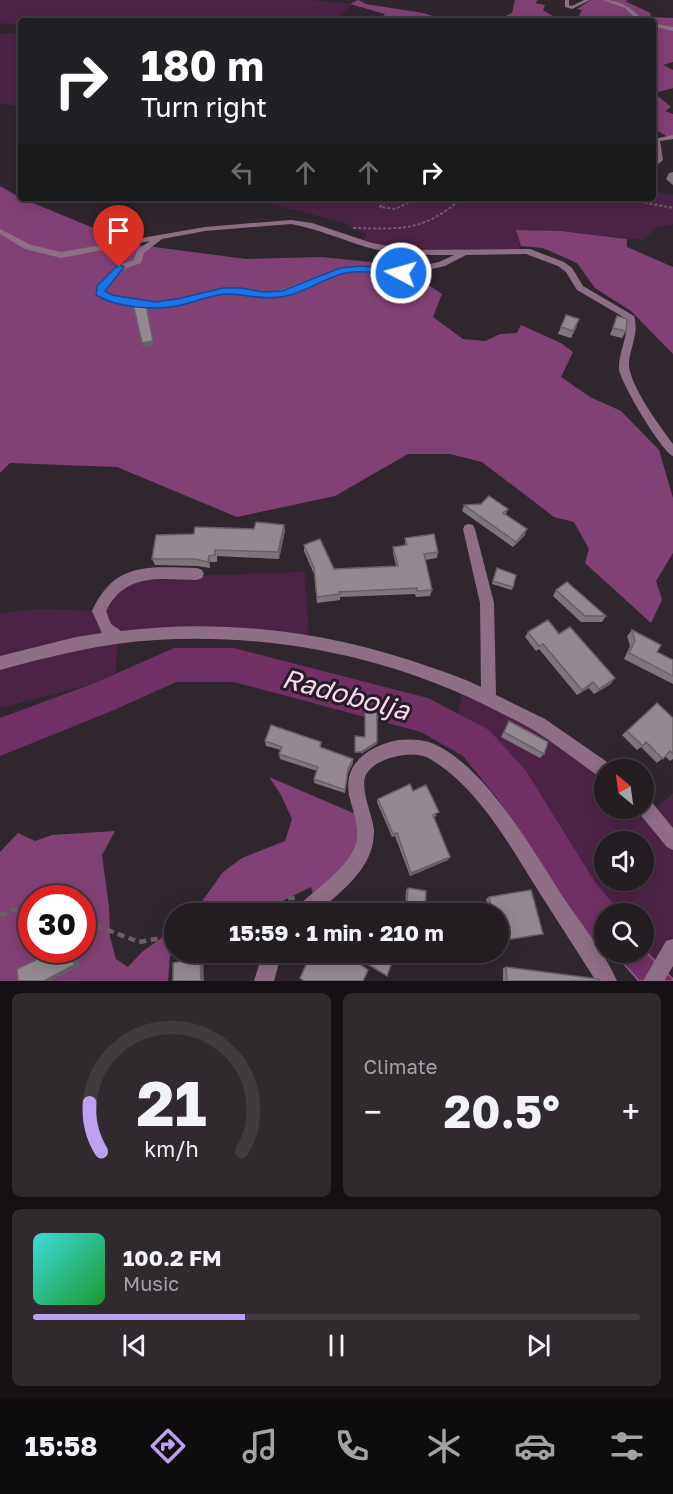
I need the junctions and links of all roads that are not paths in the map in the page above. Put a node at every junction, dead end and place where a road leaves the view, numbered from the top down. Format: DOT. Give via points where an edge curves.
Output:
graph roads {
  1 [pos="588,0"];
  2 [pos="605,0"];
  3 [pos="657,0"];
  4 [pos="567,1"];
  5 [pos="673,2"];
  6 [pos="637,18"];
  7 [pos="656,25"];
  8 [pos="673,29"];
  9 [pos="656,134"];
  10 [pos="660,137"];
  11 [pos="673,138"];
  12 [pos="656,141"];
  13 [pos="656,146"];
  14 [pos="656,163"];
  15 [pos="0,231"];
  16 [pos="164,236"];
  17 [pos="464,252"];
  18 [pos="673,452"];
  19 [pos="469,529"];
  20 [pos="197,574"];
  21 [pos="118,637"];
  22 [pos="0,663"];
  23 [pos="489,695"];
  24 [pos="594,762"];
  25 [pos="654,818"];
  26 [pos="673,841"];
  27 [pos="313,903"];
  28 [pos="670,951"];
  29 [pos="270,963"];
  30 [pos="264,981"];
  31 [pos="607,981"];
  32 [pos="653,981"];
  1 -- 4 [label="street" via="573,8 567,6"];
  2 -- 6 [label="street" via="627,7"];
  3 -- 5 [label="street"];
  7 -- 8 [label="street"];
  9 -- 10 [label="street"];
  10 -- 11 [label="street"];
  10 -- 12 [label="street"];
  13 -- 14 [label="street"];
  15 -- 16 [label="street" via="28,247 61,255"];
  16 -- 17 [label="street" via="220,226 298,222 389,249 425,254"];
  16 -- 17 [label="street" via="140,252 138,261 119,267 100,293 155,305 223,291 276,295 340,271 406,272 452,260"];
  17 -- 18 [label="street" via="512,251 544,256 569,270 580,288 626,312 632,321 632,331 623,370"];
  19 -- 23 [label="street" via="487,603"];
  20 -- 21 [label="street" via="136,574 112,587 99,610 106,628"];
  21 -- 22 [label="street" via="62,645"];
  21 -- 23 [label="street" via="249,632 392,660"];
  23 -- 24 [label="street" via="568,742"];
  25 -- 26 [label="street"];
  27 -- 31 [label="street" via="354,865 362,851 367,833 355,778 360,768 393,749 408,747 433,752 479,793 508,829"];
  28 -- 32 [label="street"];
  29 -- 30 [label="street"];
}
